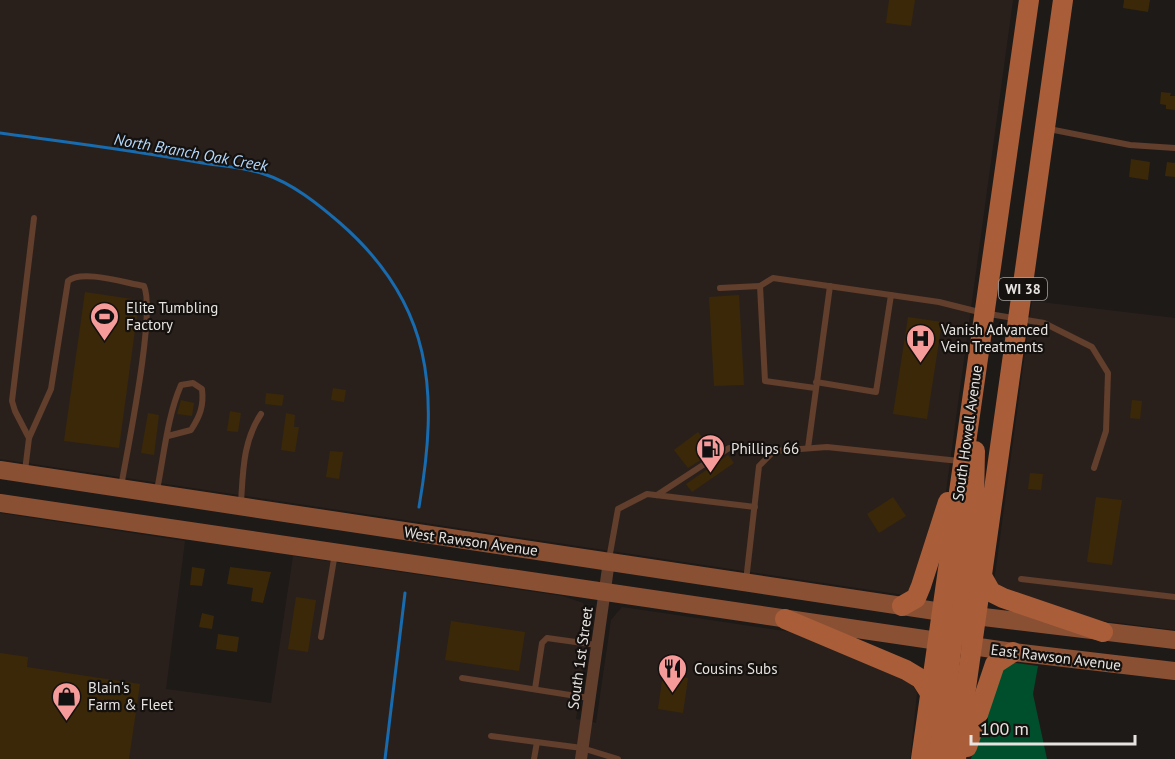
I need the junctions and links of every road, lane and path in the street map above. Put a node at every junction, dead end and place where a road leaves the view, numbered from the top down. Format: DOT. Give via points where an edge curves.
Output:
graph roads {
  1 [pos="1029,0"];
  2 [pos="1063,0"];
  3 [pos="1045,128"];
  4 [pos="1175,147"];
  5 [pos="34,218"];
  6 [pos="760,286"];
  7 [pos="830,286"];
  8 [pos="720,288"];
  9 [pos="891,295"];
  10 [pos="983,313"];
  11 [pos="1019,319"];
  12 [pos="976,366"];
  13 [pos="815,385"];
  14 [pos="261,414"];
  15 [pos="168,436"];
  16 [pos="29,438"];
  17 [pos="808,448"];
  18 [pos="774,451"];
  19 [pos="958,461"];
  20 [pos="1094,468"];
  21 [pos="0,470"];
  22 [pos="25,474"];
  23 [pos="121,489"];
  24 [pos="157,494"];
  25 [pos="657,496"];
  26 [pos="0,502"];
  27 [pos="238,506"];
  28 [pos="755,507"];
  29 [pos="230,537"];
  30 [pos="335,553"];
  31 [pos="609,561"];
  32 [pos="983,578"];
  33 [pos="1021,579"];
  34 [pos="746,582"];
  35 [pos="604,593"];
  36 [pos="1175,597"];
  37 [pos="902,606"];
  38 [pos="942,612"];
  39 [pos="969,616"];
  40 [pos="785,619"];
  41 [pos="1103,632"];
  42 [pos="321,637"];
  43 [pos="1175,640"];
  44 [pos="945,642"];
  45 [pos="597,645"];
  46 [pos="973,646"];
  47 [pos="1013,652"];
  48 [pos="1175,671"];
  49 [pos="462,678"];
  50 [pos="535,689"];
  51 [pos="930,693"];
  52 [pos="590,698"];
  53 [pos="491,736"];
  54 [pos="537,742"];
  55 [pos="582,754"];
  56 [pos="534,759"];
  57 [pos="618,759"];
  58 [pos="921,759"];
  59 [pos="939,759"];
  60 [pos="956,759"];
  61 [pos="965,759"];
  1 -- 10 [label="main road, South Howell Avenue / WI 38"];
  2 -- 3 [label="main road, WI 38"];
  3 -- 4 [label="lane" via="1130,145"];
  3 -- 11 [label="main road, WI 38"];
  5 -- 16 [label="lane" via="12,400"];
  6 -- 7 [label="lane" via="772,278"];
  6 -- 8 [label="lane"];
  6 -- 13 [label="lane" via="765,381"];
  7 -- 9 [label="lane"];
  7 -- 13 [label="lane"];
  9 -- 10 [label="lane"];
  9 -- 13 [label="lane" via="876,392"];
  10 -- 11 [label="lane"];
  10 -- 12 [label="main road, South Howell Avenue / WI 38"];
  11 -- 20 [label="lane" via="1044,323 1092,347 1108,373 1106,431"];
  11 -- 32 [label="main road, WI 38"];
  12 -- 19 [label="main road, South Howell Avenue / WI 38" via="971,403 957,443"];
  12 -- 39 [label="main road" via="974,499 963,582"];
  13 -- 17 [label="lane"];
  14 -- 27 [label="lane" via="246,444"];
  15 -- 15 [label="lane" via="181,385 193,383 202,389 204,404 199,418 191,430"];
  15 -- 24 [label="lane"];
  16 -- 22 [label="lane"];
  16 -- 23 [label="lane" via="51,389 68,281 73,276 86,275 144,286 147,322"];
  17 -- 18 [label="lane"];
  17 -- 19 [label="lane" via="879,451"];
  18 -- 25 [label="lane" via="729,448"];
  18 -- 28 [label="lane" via="759,466"];
  19 -- 37 [label="main road" via="921,586 916,598"];
  19 -- 38 [label="main road, South Howell Avenue"];
  21 -- 22 [label="main road, West Rawson Avenue"];
  22 -- 23 [label="main road, West Rawson Avenue"];
  23 -- 24 [label="main road, West Rawson Avenue"];
  24 -- 27 [label="main road, West Rawson Avenue"];
  25 -- 28 [label="lane"];
  25 -- 31 [label="lane" via="647,494 618,509"];
  26 -- 29 [label="main road, West Rawson Avenue"];
  27 -- 29 [label="main road"];
  27 -- 31 [label="main road, West Rawson Avenue"];
  28 -- 34 [label="lane"];
  29 -- 30 [label="main road, West Rawson Avenue"];
  30 -- 35 [label="main road, West Rawson Avenue"];
  30 -- 42 [label="lane"];
  31 -- 34 [label="main road, West Rawson Avenue"];
  31 -- 35 [label="street, South 1st Street"];
  32 -- 39 [label="main road, WI 38"];
  32 -- 41 [label="main road" via="990,592 1003,598"];
  33 -- 36 [label="lane"];
  34 -- 37 [label="main road, West Rawson Avenue"];
  35 -- 40 [label="main road, West Rawson Avenue"];
  35 -- 45 [label="street, South 1st Street"];
  37 -- 38 [label="main road, West Rawson Avenue"];
  38 -- 39 [label="main road, East Rawson Avenue"];
  38 -- 44 [label="main road, South Howell Avenue"];
  39 -- 41 [label="main road, East Rawson Avenue"];
  39 -- 46 [label="main road, WI 38"];
  40 -- 44 [label="main road, West Rawson Avenue"];
  40 -- 51 [label="main road" via="906,670 921,679"];
  41 -- 43 [label="main road, East Rawson Avenue"];
  44 -- 46 [label="main road, East Rawson Avenue"];
  44 -- 51 [label="main road, South Howell Avenue"];
  44 -- 59 [label="main road"];
  45 -- 50 [label="lane" via="547,638 542,643"];
  45 -- 52 [label="street, South 1st Street"];
  46 -- 47 [label="main road, East Rawson Avenue"];
  46 -- 60 [label="main road, WI 38"];
  47 -- 48 [label="main road, East Rawson Avenue"];
  47 -- 61 [label="main road" via="995,664"];
  49 -- 50 [label="lane"];
  50 -- 52 [label="lane"];
  51 -- 58 [label="main road, South Howell Avenue"];
  52 -- 55 [label="street, South 1st Street"];
  53 -- 54 [label="lane"];
  54 -- 55 [label="lane"];
  54 -- 56 [label="lane"];
  55 -- 57 [label="lane"];
}
